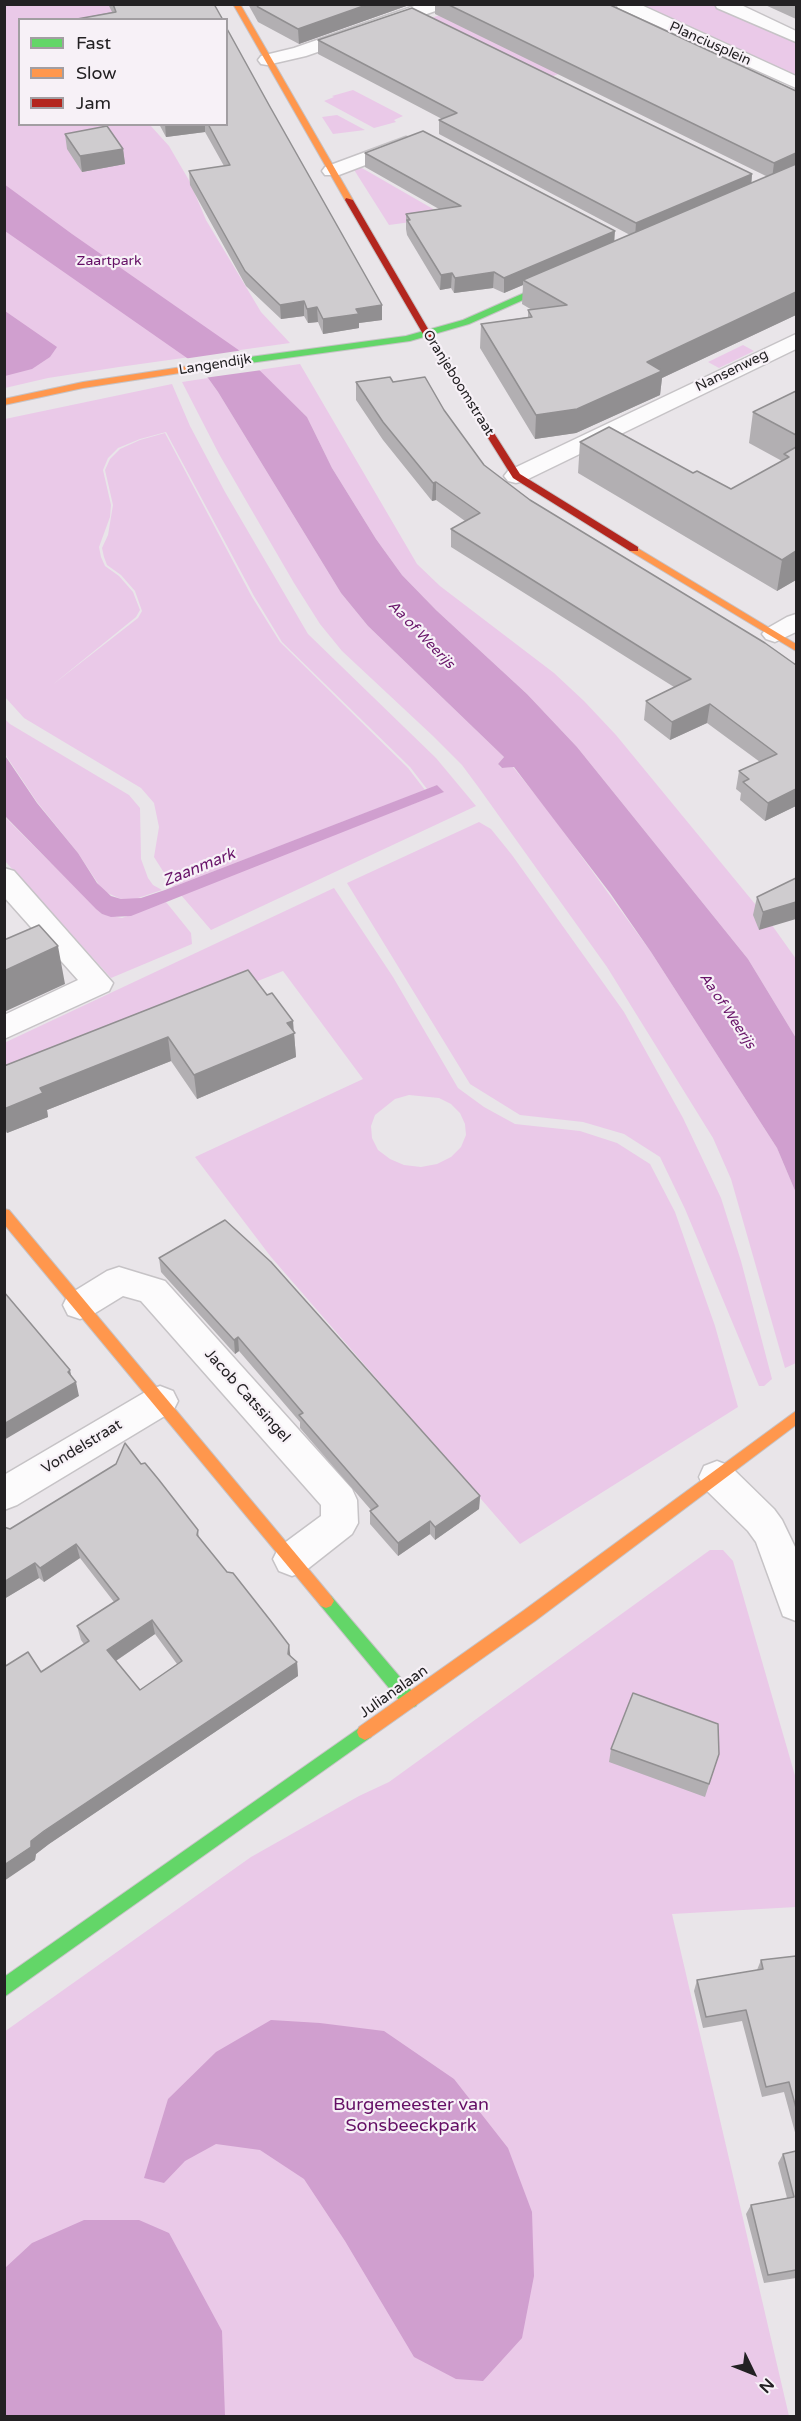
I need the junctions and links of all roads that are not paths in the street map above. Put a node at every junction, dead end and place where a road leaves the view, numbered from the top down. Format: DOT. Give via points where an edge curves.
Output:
graph roads {
  1 [pos="236,4"];
  2 [pos="624,4"];
  3 [pos="723,4"];
  4 [pos="435,13"];
  5 [pos="796,37"];
  6 [pos="267,60"];
  7 [pos="796,83"];
  8 [pos="421,138"];
  9 [pos="332,171"];
  10 [pos="578,272"];
  11 [pos="427,334"];
  12 [pos="796,341"];
  13 [pos="4,402"];
  14 [pos="516,476"];
  15 [pos="786,628"];
  16 [pos="796,648"];
  17 [pos="4,878"];
  18 [pos="4,1028"];
  19 [pos="4,1214"];
  20 [pos="80,1305"];
  21 [pos="160,1401"];
  22 [pos="796,1417"];
  23 [pos="717,1477"];
  24 [pos="4,1494"];
  25 [pos="292,1559"];
  26 [pos="796,1604"];
  27 [pos="410,1701"];
  28 [pos="4,1988"];
  1 -- 6 [label="street, Oranjeboomstraat"];
  2 -- 7 [label="street, Planciusplein"];
  3 -- 5 [label="street"];
  4 -- 6 [label="street" via="414,13"];
  6 -- 9 [label="street, Oranjeboomstraat"];
  8 -- 9 [label="street"];
  9 -- 11 [label="street, Oranjeboomstraat"];
  10 -- 11 [label="street, Langendijk" via="469,321"];
  11 -- 13 [label="street, Langendijk" via="83,385"];
  11 -- 14 [label="street, Oranjeboomstraat"];
  12 -- 14 [label="street, Nansenweg"];
  14 -- 15 [label="street, Oranjeboomstraat"];
  15 -- 16 [label="street, Oranjeboomstraat"];
  17 -- 18 [label="street" via="98,983"];
  19 -- 20 [label="street"];
  20 -- 21 [label="street"];
  20 -- 25 [label="street, Jacob Catssingel" via="119,1281 153,1291 339,1500 339,1523"];
  21 -- 24 [label="street, Vondelstraat"];
  21 -- 25 [label="street"];
  22 -- 23 [label="street, Julianalaan"];
  23 -- 26 [label="street" via="769,1532 782,1558"];
  23 -- 27 [label="street, Julianalaan"];
  25 -- 27 [label="street"];
  27 -- 28 [label="street, Julianalaan"];
}
